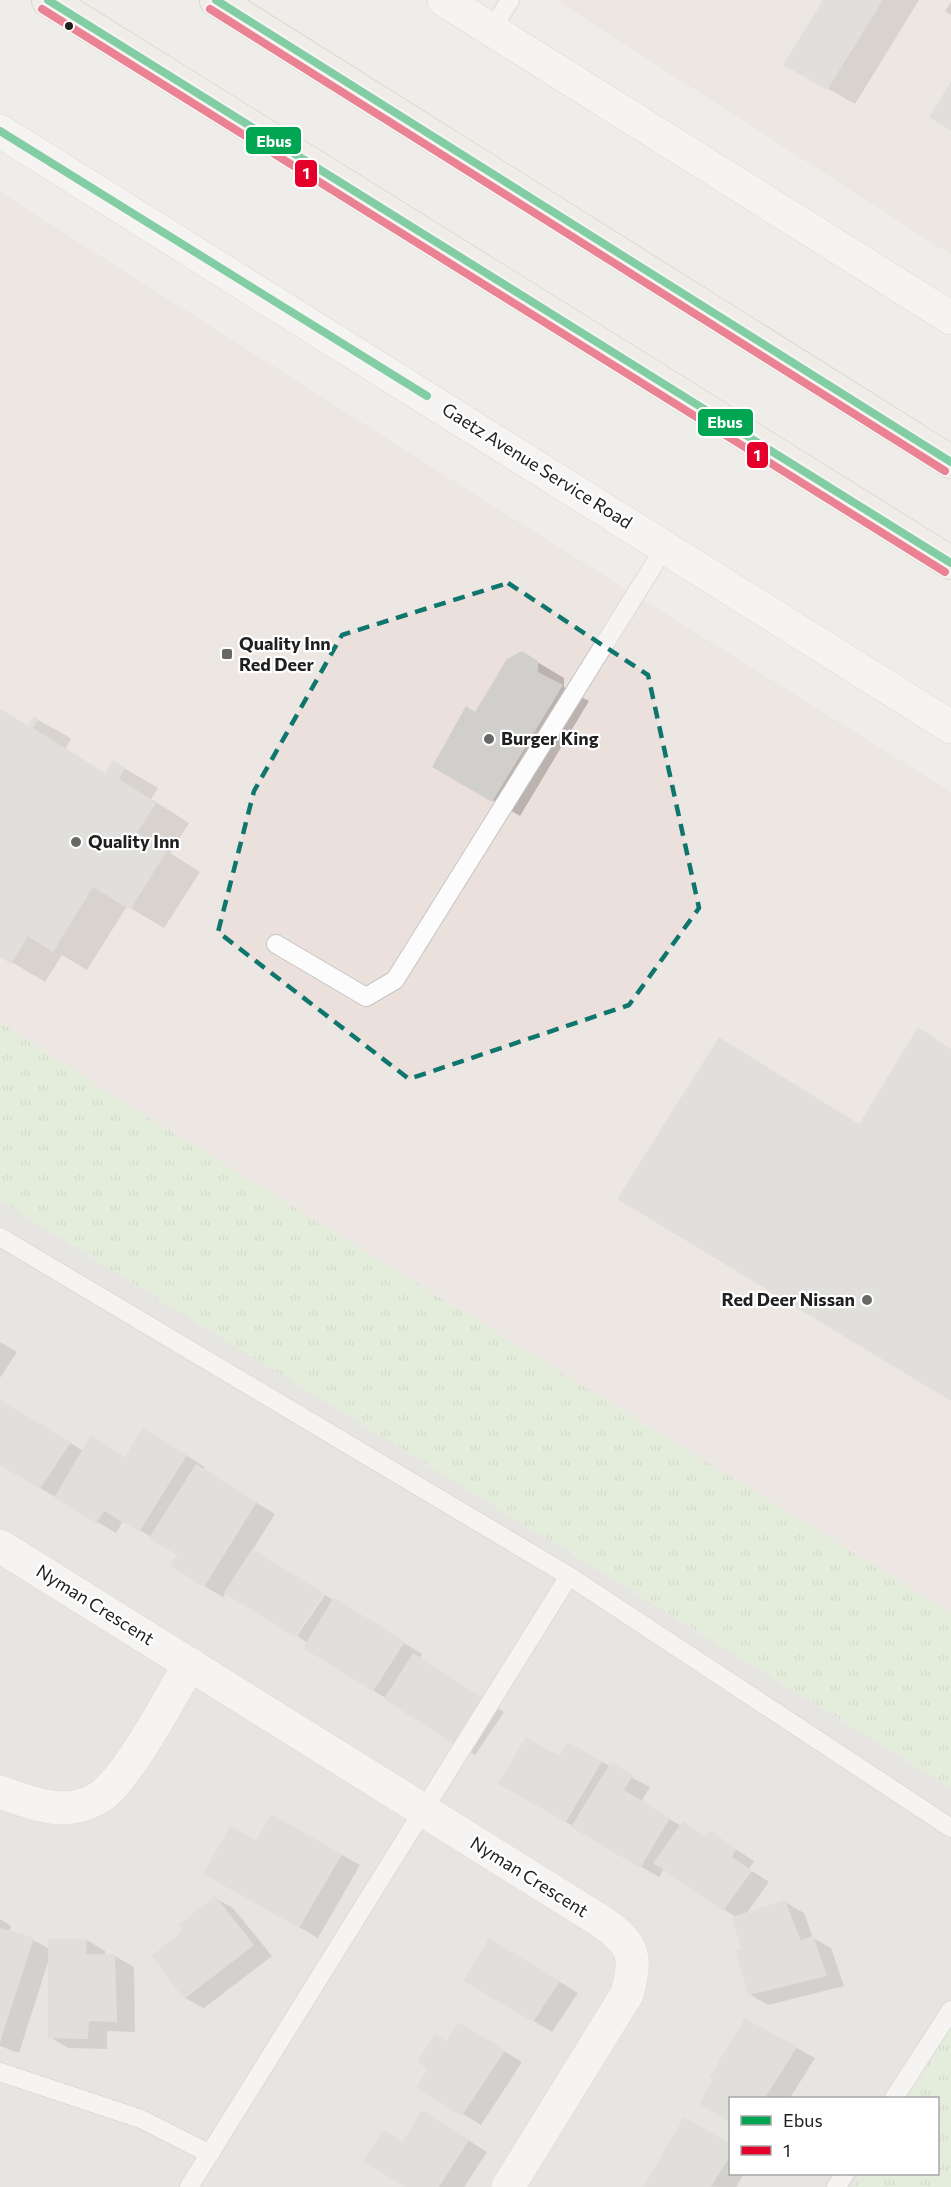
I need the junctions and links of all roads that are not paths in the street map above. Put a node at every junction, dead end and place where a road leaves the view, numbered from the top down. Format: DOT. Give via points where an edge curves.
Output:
graph roads {
  1 [pos="48,0"];
  2 [pos="216,0"];
  3 [pos="444,0"];
  4 [pos="510,0"];
  5 [pos="491,31"];
  6 [pos="0,131"];
  7 [pos="951,318"];
  8 [pos="951,462"];
  9 [pos="665,547"];
  10 [pos="951,563"];
  11 [pos="951,727"];
  12 [pos="276,944"];
  13 [pos="0,1237"];
  14 [pos="0,1546"];
  15 [pos="569,1576"];
  16 [pos="190,1664"];
  17 [pos="0,1792"];
  18 [pos="424,1812"];
  19 [pos="951,1828"];
  20 [pos="951,2010"];
  21 [pos="0,2072"];
  22 [pos="895,2097"];
  23 [pos="210,2154"];
  24 [pos="189,2187"];
  25 [pos="508,2187"];
  1 -- 10 [label="main road"];
  2 -- 8 [label="main road"];
  3 -- 5 [label="street"];
  4 -- 5 [label="lane"];
  5 -- 7 [label="street"];
  6 -- 9 [label="street, Gaetz Avenue Service Road"];
  9 -- 11 [label="street, Gaetz Avenue Service Road"];
  9 -- 12 [label="lane" via="394,980 366,997"];
  13 -- 15 [label="lane"];
  14 -- 16 [label="street, Nyman Crescent"];
  15 -- 18 [label="lane"];
  15 -- 19 [label="lane"];
  16 -- 17 [label="street" via="121,1776 104,1795 86,1804 63,1808 34,1804"];
  16 -- 18 [label="street, Nyman Crescent"];
  18 -- 23 [label="lane"];
  18 -- 25 [label="street, Nyman Crescent" via="618,1933 634,1961 627,1994"];
  20 -- 22 [label="lane"];
  21 -- 23 [label="lane" via="141,2119"];
  23 -- 24 [label="lane"];
}
